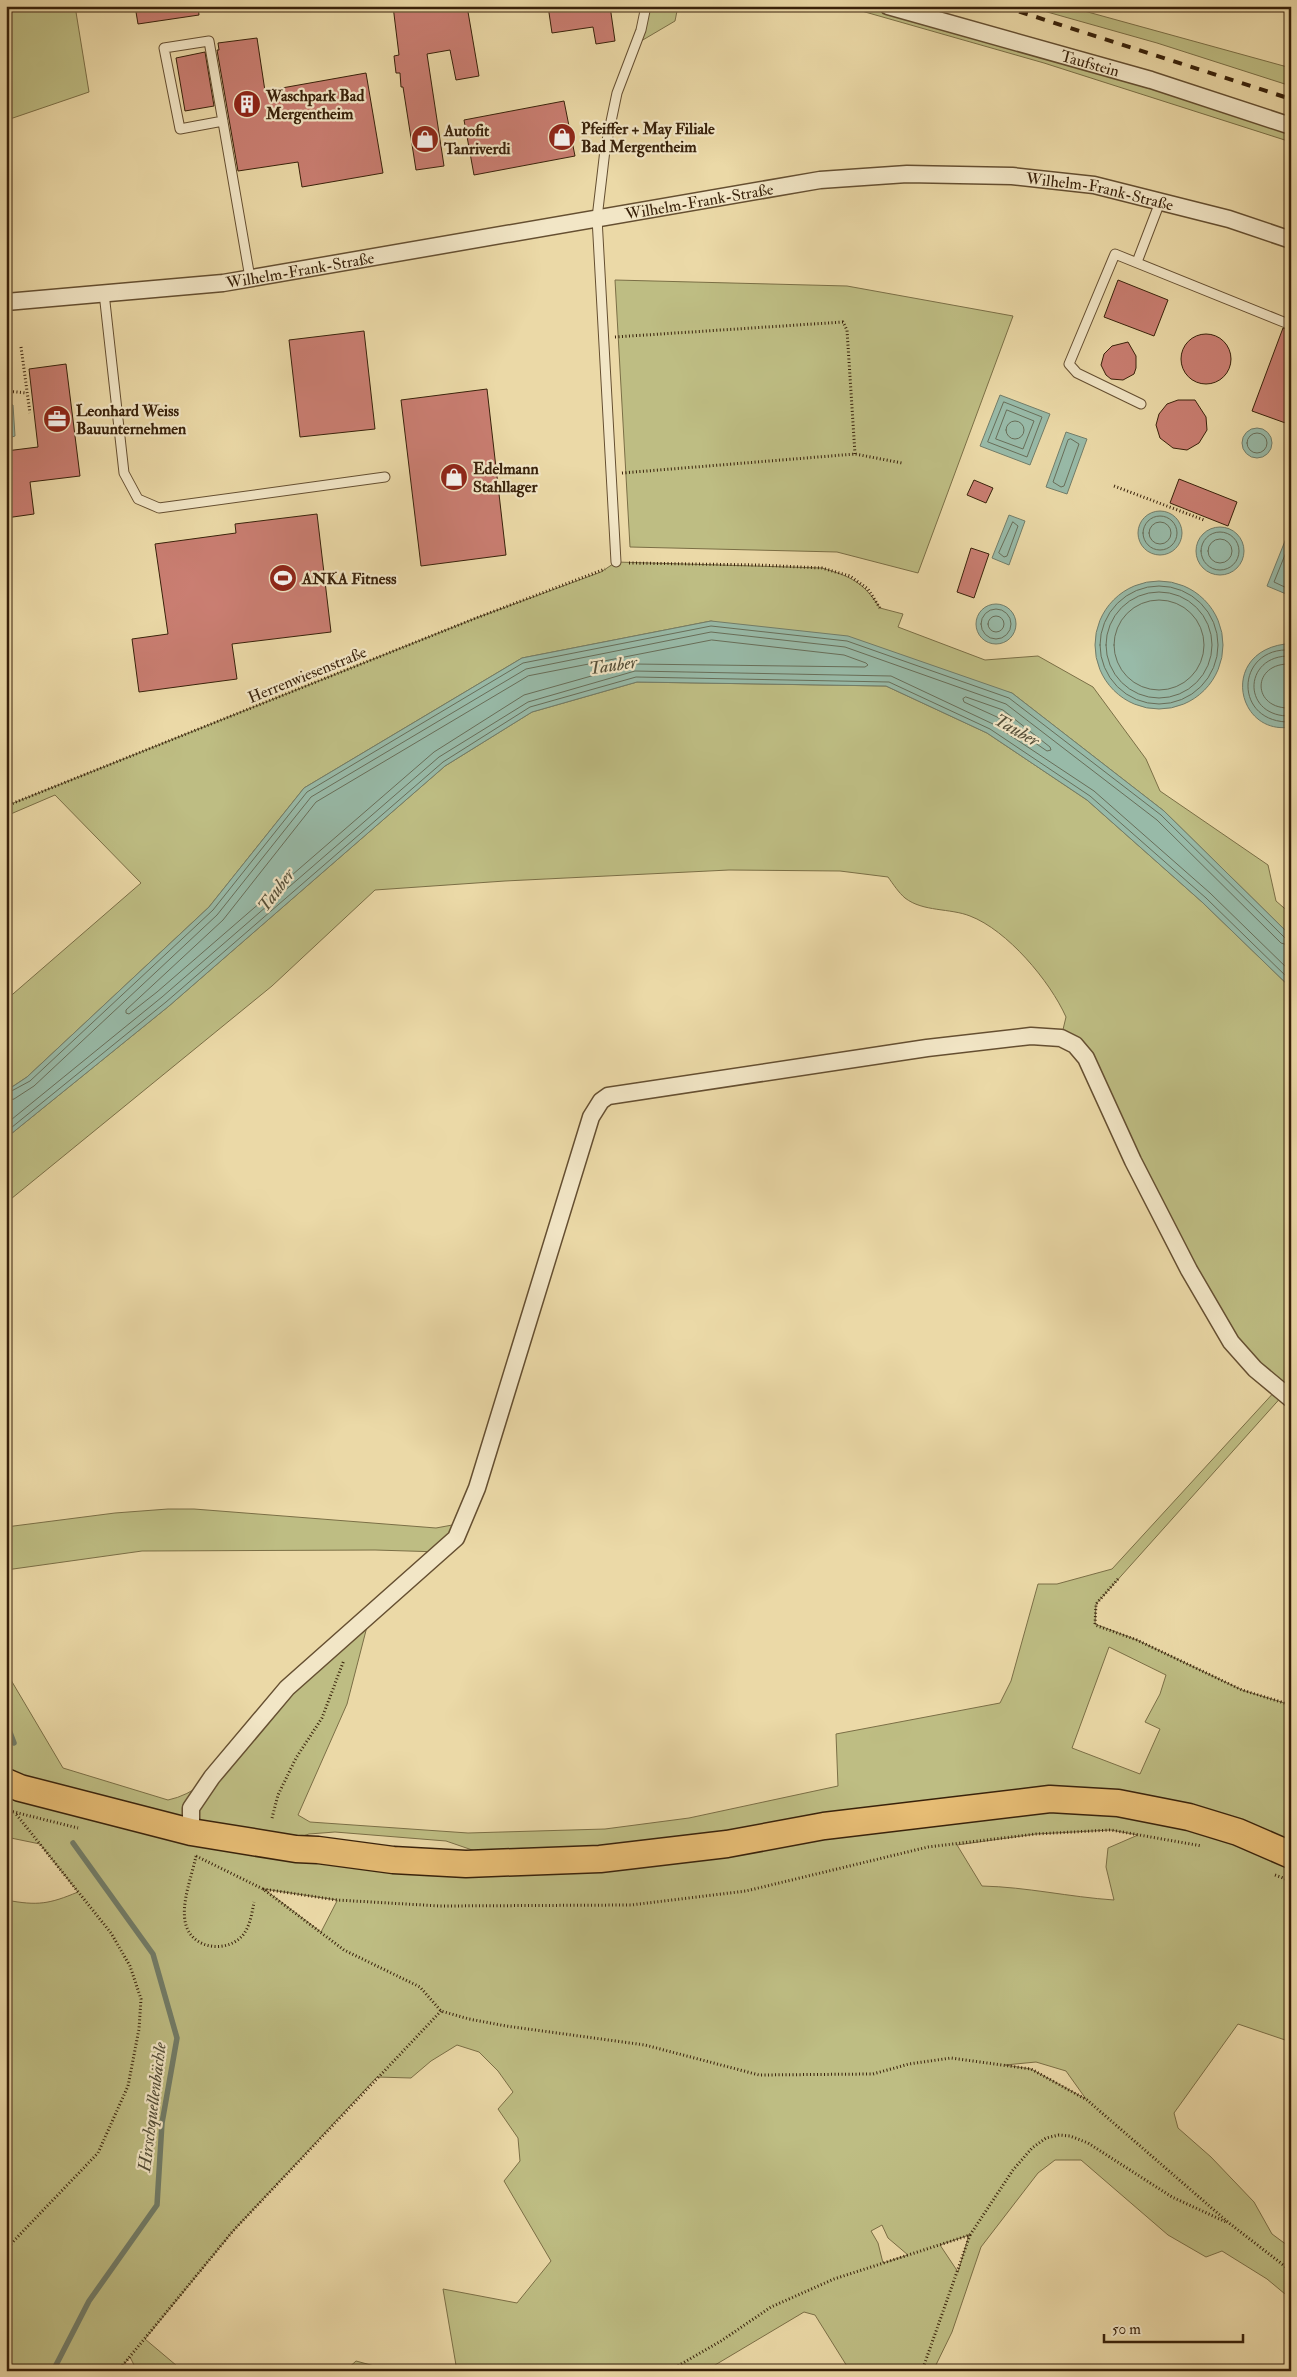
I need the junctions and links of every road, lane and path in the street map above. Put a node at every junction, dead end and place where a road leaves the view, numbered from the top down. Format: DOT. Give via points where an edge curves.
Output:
graph roads {
  1 [pos="646,6"];
  2 [pos="888,6"];
  3 [pos="223,122"];
  4 [pos="1291,126"];
  5 [pos="1160,202"];
  6 [pos="597,218"];
  7 [pos="1291,240"];
  8 [pos="1137,262"];
  9 [pos="250,278"];
  10 [pos="104,293"];
  11 [pos="6,302"];
  12 [pos="1291,326"];
  13 [pos="604,338"];
  14 [pos="21,347"];
  15 [pos="6,391"];
  16 [pos="27,392"];
  17 [pos="1141,404"];
  18 [pos="30,413"];
  19 [pos="855,454"];
  20 [pos="902,463"];
  21 [pos="612,474"];
  22 [pos="385,477"];
  23 [pos="1114,486"];
  24 [pos="1204,520"];
  25 [pos="616,562"];
  26 [pos="880,608"];
  27 [pos="6,806"];
  28 [pos="1291,1399"];
  29 [pos="1118,1579"];
  30 [pos="357,1627"];
  31 [pos="1291,1705"];
  32 [pos="6,1782"];
  33 [pos="16,1813"];
  34 [pos="272,1818"];
  35 [pos="194,1844"];
  36 [pos="1207,1847"];
  37 [pos="1291,1855"];
  38 [pos="1268,1871"];
  39 [pos="1291,1881"];
  40 [pos="263,1888"];
  41 [pos="254,1902"];
  42 [pos="441,2011"];
  43 [pos="1229,2223"];
  44 [pos="970,2235"];
  45 [pos="6,2249"];
  46 [pos="1291,2270"];
  47 [pos="118,2371"];
  48 [pos="669,2371"];
  49 [pos="922,2371"];
  1 -- 6 [label="lane" via="642,30 617,93 605,150"];
  2 -- 4 [label="street, Taufstein" via="1151,80"];
  3 -- 3 [label="lane" via="209,41 164,48 180,129"];
  3 -- 9 [label="lane"];
  5 -- 6 [label="street, Wilhelm-Frank-Straße" via="1094,185 1012,176 907,174 820,180"];
  5 -- 7 [label="street, Wilhelm-Frank-Straße" via="1229,219"];
  5 -- 8 [label="lane"];
  6 -- 9 [label="street, Wilhelm-Frank-Straße"];
  6 -- 13 [label="lane"];
  8 -- 12 [label="lane"];
  8 -- 17 [label="lane" via="1115,254 1069,364 1077,373"];
  9 -- 10 [label="street, Wilhelm-Frank-Straße"];
  10 -- 11 [label="street, Wilhelm-Frank-Straße"];
  10 -- 22 [label="lane" via="124,473 138,500 158,508"];
  13 -- 19 [label="path" via="843,322 847,330"];
  13 -- 21 [label="lane"];
  14 -- 16 [label="path"];
  15 -- 16 [label="path"];
  16 -- 18 [label="path"];
  19 -- 20 [label="path"];
  19 -- 21 [label="path"];
  21 -- 25 [label="lane"];
  23 -- 24 [label="path"];
  25 -- 26 [label="path" via="822,568 850,576 868,589"];
  25 -- 27 [label="path, Herrenwiesenstraße" via="601,572 476,618"];
  28 -- 30 [label="street" via="1254,1369 1232,1342 1184,1261 1086,1058 1075,1045 1061,1038 1031,1036 927,1048 620,1093 601,1101 591,1117 476,1488 456,1538"];
  29 -- 31 [label="path" via="1096,1604 1095,1625 1137,1640 1242,1690"];
  30 -- 34 [label="path" via="322,1718 296,1758 278,1795"];
  30 -- 35 [label="street" via="287,1688 212,1777 191,1808"];
  32 -- 35 [label="main road"];
  33 -- 45 [label="path" via="111,1933 130,1966 141,1999 139,2030 128,2086 98,2153"];
  35 -- 37 [label="main road" via="318,1850 393,1860 466,1864 600,1859 727,1844 824,1826 1050,1799 1118,1803 1189,1817 1238,1832"];
  35 -- 40 [label="path"];
  35 -- 41 [label="path" via="185,1906 186,1926 196,1939 213,1948 234,1944 244,1934"];
  36 -- 40 [label="path" via="1110,1830 1036,1834 928,1847 746,1891 631,1905 440,1906 337,1900"];
  38 -- 39 [label="path"];
  40 -- 42 [label="path" via="344,1950 420,1987"];
  42 -- 43 [label="path" via="506,2026 645,2045 759,2075 873,2074 909,2064 951,2058 1031,2068 1087,2100"];
  42 -- 47 [label="path" via="233,2231"];
  43 -- 44 [label="path" via="1172,2197 1088,2143 1059,2135 1046,2138 1032,2148 1013,2170"];
  43 -- 46 [label="path"];
  44 -- 48 [label="path" via="834,2279 771,2307"];
  44 -- 49 [label="path"];
}
